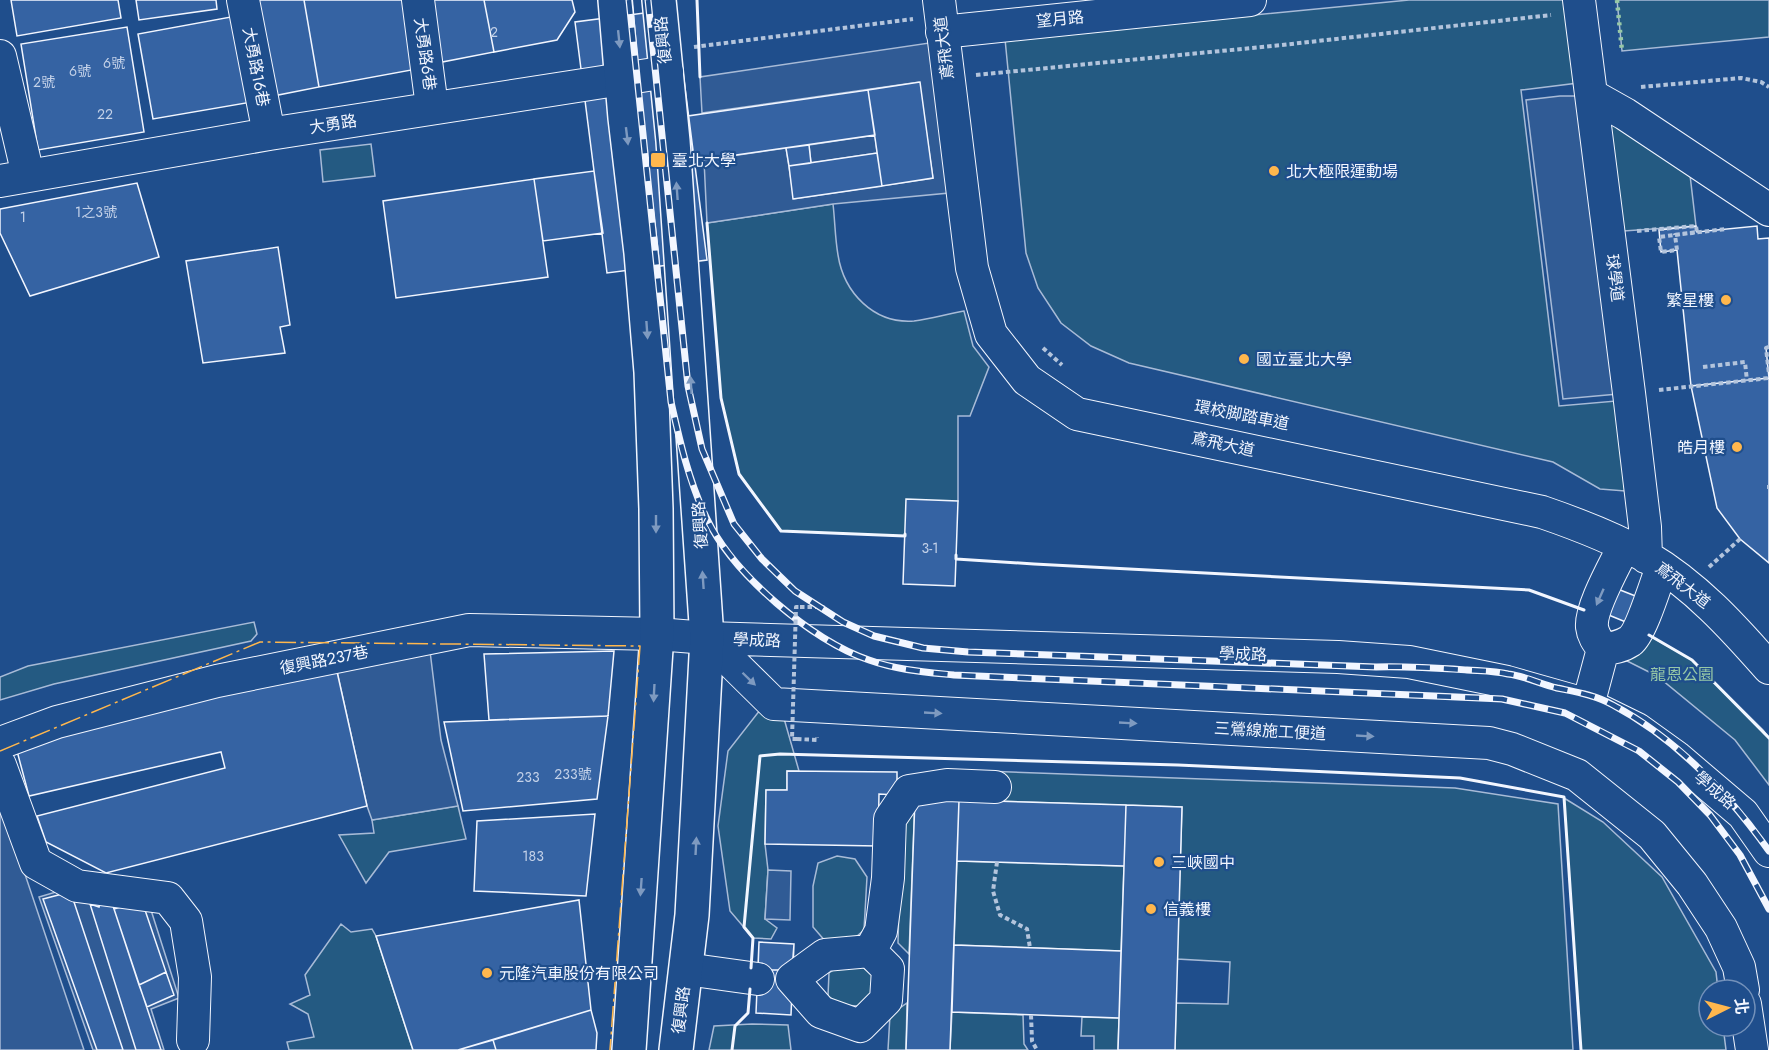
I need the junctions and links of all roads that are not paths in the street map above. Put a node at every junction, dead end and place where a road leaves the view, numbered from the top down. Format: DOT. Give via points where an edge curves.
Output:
graph roads {
  1 [pos="243,0"];
  2 [pos="418,0"];
  3 [pos="615,0"];
  4 [pos="659,0"];
  5 [pos="1250,0"];
  6 [pos="1580,6"];
  7 [pos="948,19"];
  8 [pos="0,56"];
  9 [pos="667,72"];
  10 [pos="622,77"];
  11 [pos="1593,96"];
  12 [pos="432,107"];
  13 [pos="251,145"];
  14 [pos="14,178"];
  15 [pos="1769,210"];
  16 [pos="1644,557"];
  17 [pos="657,634"];
  18 [pos="707,638"];
  19 [pos="1603,649"];
  20 [pos="1769,668"];
  21 [pos="1588,705"];
  22 [pos="0,743"];
  23 [pos="0,765"];
  24 [pos="994,787"];
  25 [pos="1769,850"];
  26 [pos="870,951"];
  27 [pos="686,969"];
  28 [pos="1741,978"];
  29 [pos="758,979"];
  30 [pos="864,1038"];
  31 [pos="193,1040"];
  32 [pos="629,1050"];
  33 [pos="676,1050"];
  1 -- 13 [label="street, 大勇路16巷"];
  2 -- 12 [label="street, 大勇路6巷"];
  3 -- 10 [label="main road, one-way"];
  4 -- 9 [label="main road, 復興路"];
  5 -- 7 [label="street, 望月路"];
  6 -- 11 [label="street, 球學道"];
  7 -- 16 [label="street, 鳶飛大道" via="972,268 991,334 1027,380 1077,414 1542,512 1579,525"];
  8 -- 14 [label="street"];
  9 -- 10 [label="street, 大勇路"];
  18 -- 9 [label="main road, 復興路, one-way"];
  10 -- 12 [label="street, 大勇路"];
  10 -- 17 [label="main road, one-way" via="651,372"];
  11 -- 15 [label="street"];
  11 -- 16 [label="street, 球學道" via="1629,393"];
  12 -- 13 [label="street, 大勇路"];
  13 -- 14 [label="street, 大勇路"];
  16 -- 19 [label="street, one-way" via="1594,612 1592,627"];
  16 -- 19 [label="street" via="1638,629 1632,640 1618,648"];
  16 -- 20 [label="street, 鳶飛大道" via="1724,617"];
  17 -- 18 [label="street, 學成路"];
  17 -- 22 [label="street, 復興路237巷" via="469,630 382,653 206,684 57,722"];
  17 -- 32 [label="main road, one-way"];
  18 -- 21 [label="street, 學成路" via="1409,662 1507,681"];
  27 -- 18 [label="main road, 復興路, one-way"];
  18 -- 28 [label="street, 三鶯線施工便道, one-way" via="774,704 1489,743 1512,749 1577,775 1652,836 1692,884 1721,928"];
  19 -- 21 [label="street"];
  21 -- 25 [label="street, 學成路" via="1637,729 1676,757 1743,814"];
  23 -- 31 [label="street" via="36,863 83,890 168,898 186,921 195,977"];
  24 -- 26 [label="street" via="947,785 909,791 890,819 881,931"];
  26 -- 30 [label="street" via="888,969 886,1000"];
  26 -- 30 [label="street" via="825,955 792,979 821,1012"];
  27 -- 29 [label="street"];
  27 -- 33 [label="main road, 復興路"];
}
